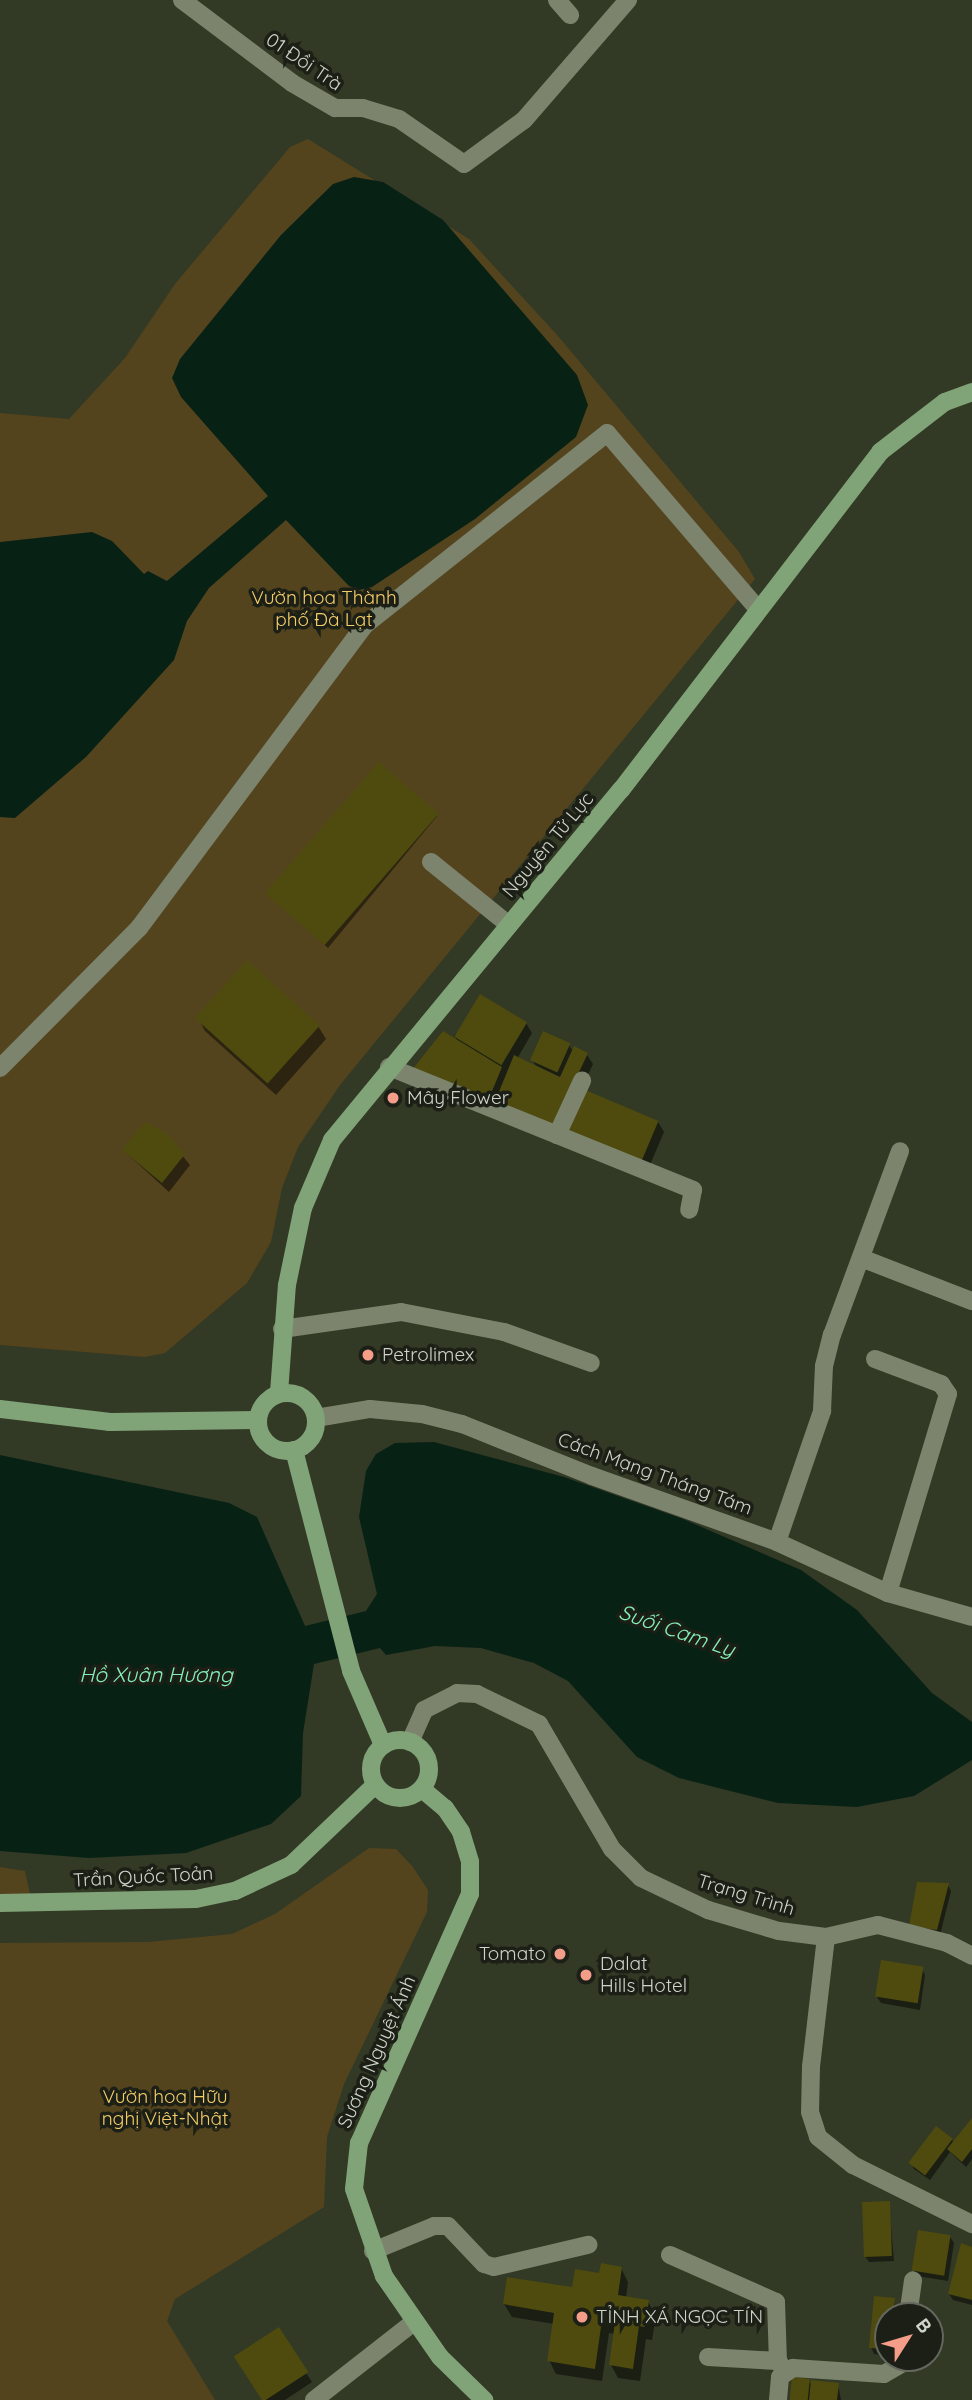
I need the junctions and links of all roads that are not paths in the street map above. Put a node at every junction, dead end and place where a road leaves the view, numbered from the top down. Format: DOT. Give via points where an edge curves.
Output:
graph roads {
  1 [pos="182,0"];
  2 [pos="557,0"];
  3 [pos="628,0"];
  4 [pos="570,15"];
  5 [pos="972,392"];
  6 [pos="757,608"];
  7 [pos="431,862"];
  8 [pos="509,925"];
  9 [pos="389,1067"];
  10 [pos="0,1068"];
  11 [pos="582,1081"];
  12 [pos="558,1135"];
  13 [pos="900,1151"];
  14 [pos="689,1210"];
  15 [pos="861,1258"];
  16 [pos="972,1301"];
  17 [pos="282,1329"];
  18 [pos="875,1359"];
  19 [pos="591,1363"];
  20 [pos="279,1393"];
  21 [pos="0,1409"];
  22 [pos="316,1418"];
  23 [pos="257,1420"];
  24 [pos="294,1450"];
  25 [pos="778,1542"];
  26 [pos="888,1593"];
  27 [pos="972,1617"];
  28 [pos="410,1742"];
  29 [pos="383,1745"];
  30 [pos="375,1785"];
  31 [pos="422,1788"];
  32 [pos="0,1903"];
  33 [pos="826,1937"];
  34 [pos="972,1956"];
  35 [pos="972,2224"];
  36 [pos="588,2245"];
  37 [pos="373,2251"];
  38 [pos="670,2255"];
  39 [pos="913,2280"];
  40 [pos="910,2302"];
  41 [pos="414,2322"];
  42 [pos="708,2357"];
  43 [pos="782,2366"];
  44 [pos="887,2372"];
  45 [pos="314,2400"];
  46 [pos="484,2400"];
  47 [pos="778,2400"];
  1 -- 3 [label="street, 01 Đồi Trà" via="292,83 335,108 363,108 399,119 464,164 524,120"];
  2 -- 4 [label="street"];
  5 -- 6 [label="main road, Nguyên Tử Lực" via="945,402 880,453"];
  6 -- 8 [label="main road, Nguyên Tử Lực" via="621,790"];
  6 -- 10 [label="street" via="607,433 365,625 139,928"];
  7 -- 8 [label="street"];
  8 -- 9 [label="main road, Nguyên Tử Lực"];
  9 -- 12 [label="street"];
  9 -- 17 [label="main road, Nguyên Tử Lực" via="332,1140 316,1172 303,1208"];
  11 -- 12 [label="street"];
  12 -- 14 [label="street" via="693,1190"];
  13 -- 15 [label="street"];
  15 -- 16 [label="street"];
  15 -- 25 [label="street" via="832,1335 824,1366 822,1412"];
  17 -- 19 [label="street" via="401,1312 504,1332"];
  17 -- 20 [label="main road, Nguyên Tử Lực"];
  18 -- 26 [label="street" via="940,1384 948,1394"];
  20 -- 22 [label="main road" via="304,1398"];
  20 -- 23 [label="main road" via="264,1403"];
  21 -- 23 [label="main road" via="110,1422"];
  22 -- 24 [label="main road" via="309,1441"];
  22 -- 25 [label="street, Cách Mạng Tháng Tám" via="370,1409 462,1424"];
  23 -- 24 [label="main road" via="268,1444"];
  24 -- 29 [label="main road" via="351,1671"];
  25 -- 26 [label="street, Cách Mạng Tháng Tám"];
  26 -- 27 [label="street, Cách Mạng Tháng Tám"];
  28 -- 29 [label="main road"];
  28 -- 31 [label="main road" via="423,1751 429,1766"];
  28 -- 33 [label="street, Trạng Trình" via="424,1710 457,1693 477,1695 526,1715 552,1739 612,1849 641,1878 708,1910 779,1931"];
  29 -- 30 [label="main road" via="372,1759"];
  30 -- 31 [label="main road" via="398,1799"];
  30 -- 32 [label="main road, Trần Quốc Toản" via="291,1865 235,1891 176,1900"];
  31 -- 37 [label="main road, Sương Nguyệt Ánh" via="445,1808 461,1832 470,1862 470,1894 359,2143 354,2189"];
  33 -- 34 [label="street, Trạng Trình" via="878,1925 947,1943"];
  33 -- 35 [label="street" via="811,2066 810,2112 818,2137 853,2165"];
  36 -- 37 [label="street" via="494,2267 484,2264 448,2227 435,2226"];
  37 -- 41 [label="main road, Sương Nguyệt Ánh"];
  38 -- 43 [label="street" via="776,2302"];
  39 -- 40 [label="street"];
  41 -- 45 [label="street"];
  41 -- 46 [label="main road, Sương Nguyệt Ánh" via="440,2357"];
  42 -- 43 [label="street"];
  43 -- 44 [label="street"];
  43 -- 47 [label="street"];
}
